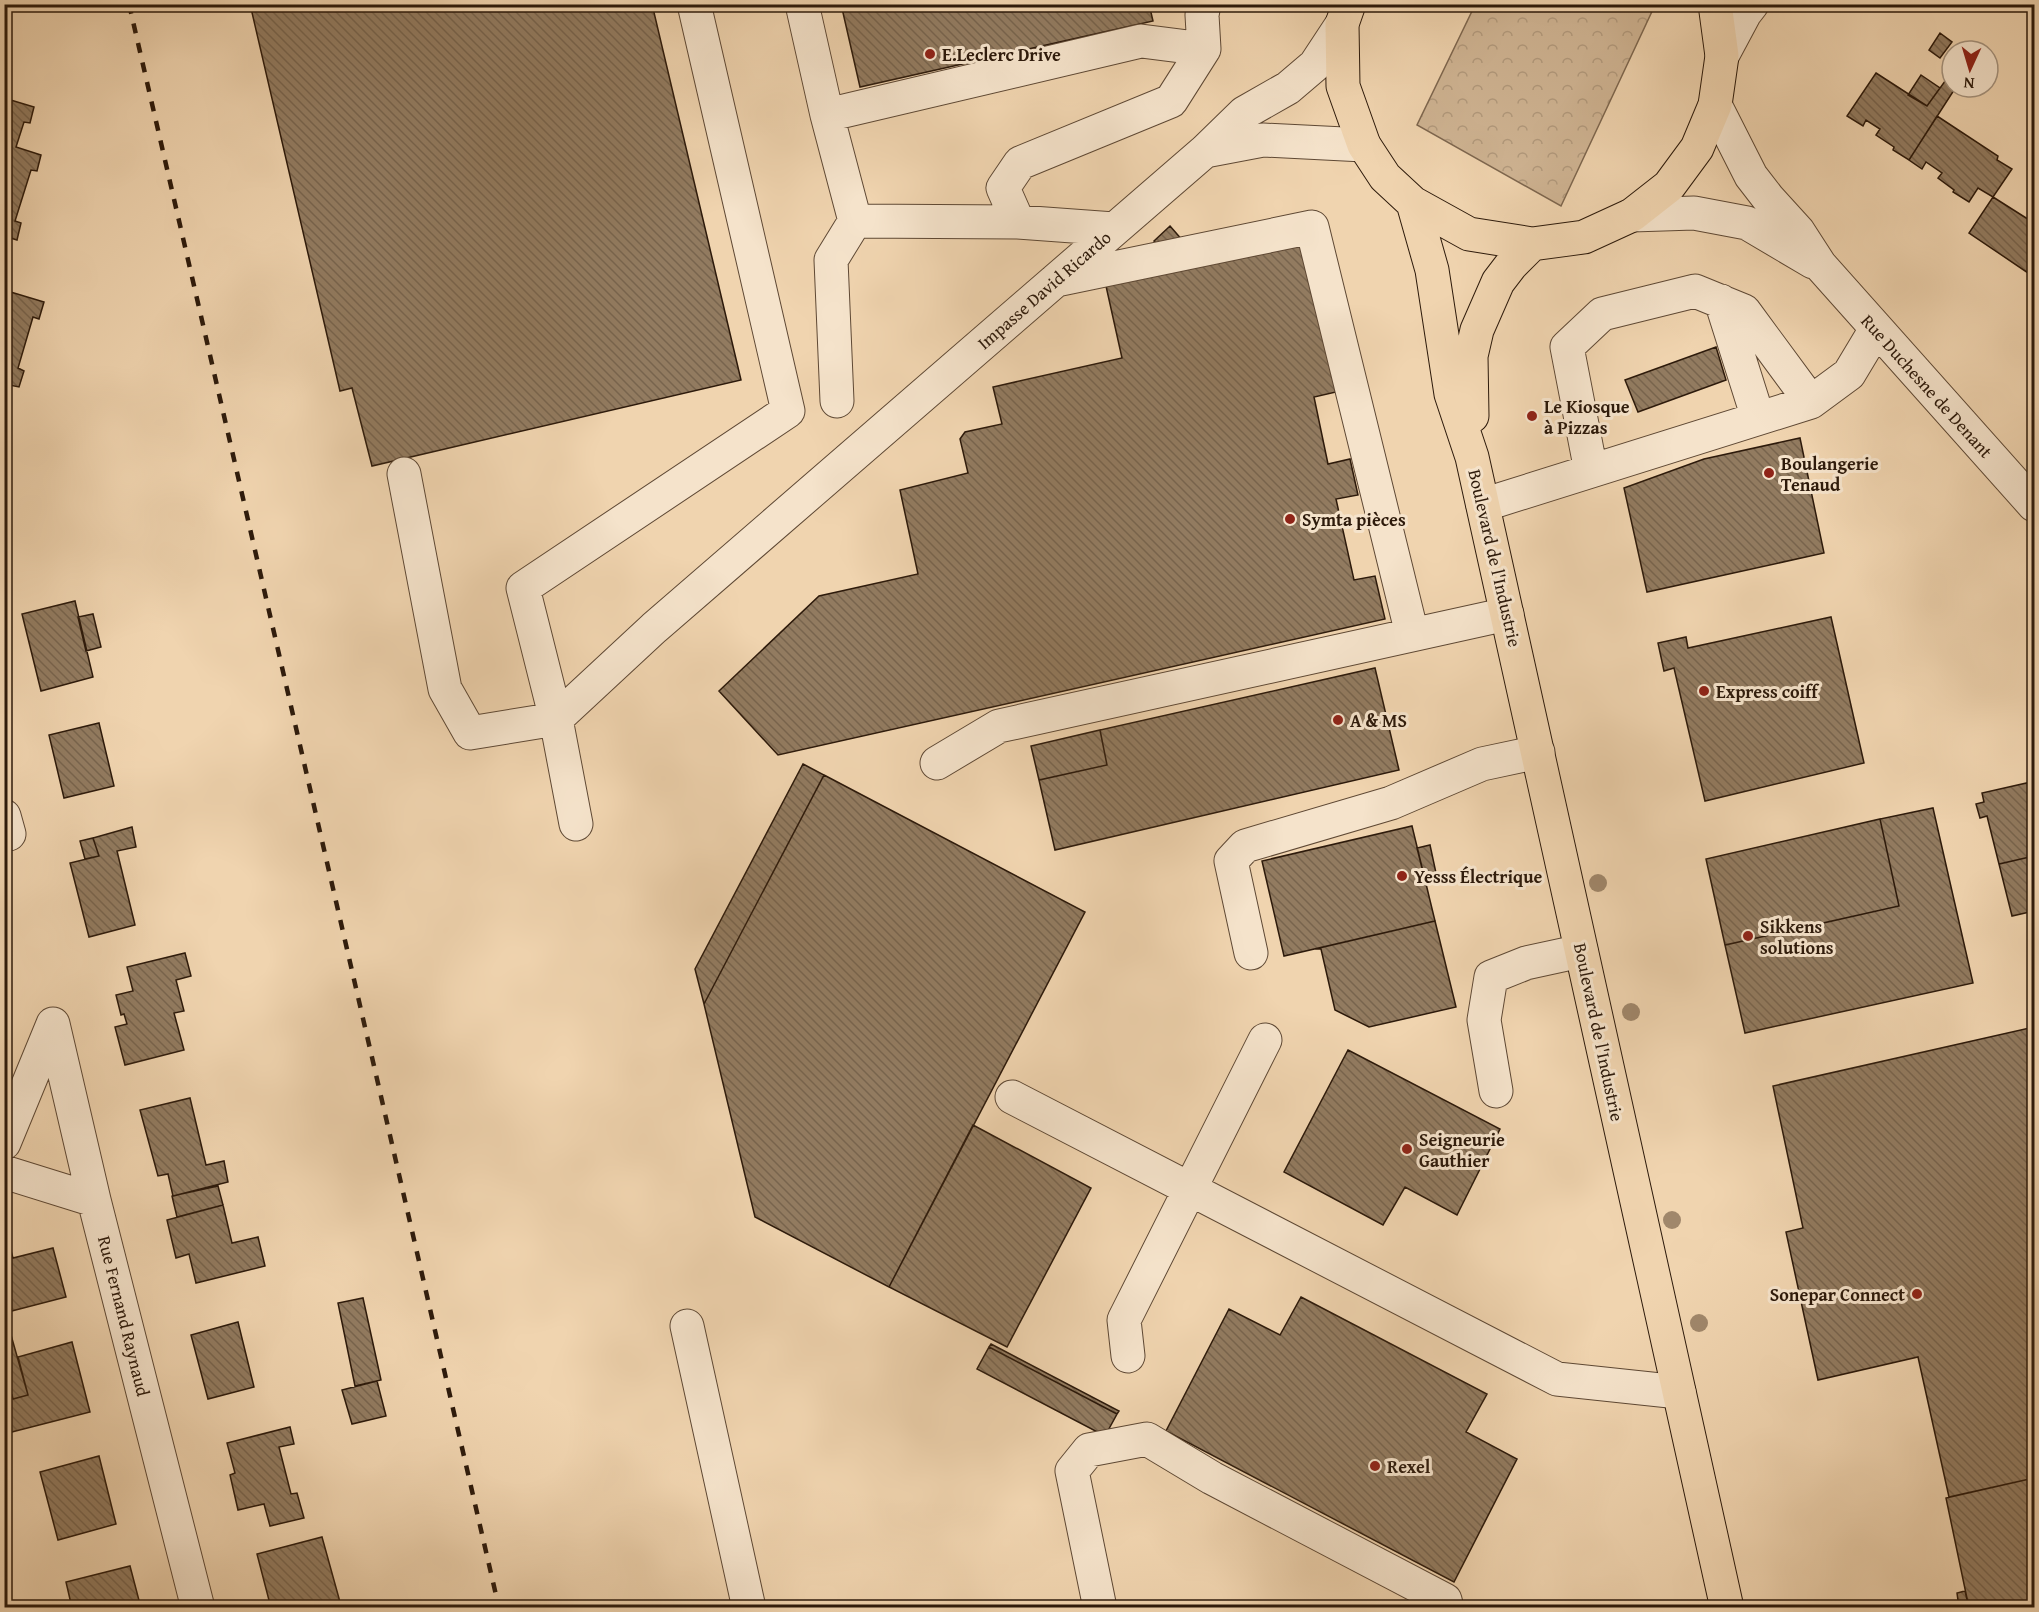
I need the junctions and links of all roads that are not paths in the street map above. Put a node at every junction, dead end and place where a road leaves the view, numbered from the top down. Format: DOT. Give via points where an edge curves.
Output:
graph roads {
  1 [pos="694,4"];
  2 [pos="802,4"];
  3 [pos="1204,4"];
  4 [pos="1715,4"];
  5 [pos="1752,4"];
  6 [pos="1346,14"];
  7 [pos="1204,49"];
  8 [pos="1722,56"];
  9 [pos="1715,105"];
  10 [pos="827,115"];
  11 [pos="1364,145"];
  12 [pos="1205,151"];
  13 [pos="1413,203"];
  14 [pos="1632,215"];
  15 [pos="855,221"];
  16 [pos="1018,222"];
  17 [pos="1114,229"];
  18 [pos="1532,244"];
  19 [pos="1820,266"];
  20 [pos="1054,281"];
  21 [pos="1720,301"];
  22 [pos="1876,329"];
  23 [pos="837,401"];
  24 [pos="1811,402"];
  25 [pos="1758,418"];
  26 [pos="1472,457"];
  27 [pos="1591,471"];
  28 [pos="404,474"];
  29 [pos="1483,505"];
  30 [pos="2034,505"];
  31 [pos="1507,614"];
  32 [pos="1412,634"];
  33 [pos="556,719"];
  34 [pos="1538,752"];
  35 [pos="938,763"];
  36 [pos="576,824"];
  37 [pos="1581,951"];
  38 [pos="1251,953"];
  39 [pos="1265,1041"];
  40 [pos="1497,1091"];
  41 [pos="1012,1097"];
  42 [pos="4,1143"];
  43 [pos="4,1172"];
  44 [pos="1191,1190"];
  45 [pos="94,1200"];
  46 [pos="687,1326"];
  47 [pos="1128,1356"];
  48 [pos="1679,1392"];
  49 [pos="198,1608"];
  50 [pos="748,1608"];
  51 [pos="1100,1608"];
  52 [pos="1447,1608"];
  53 [pos="1726,1608"];
  1 -- 33 [label="street" via="788,411 523,588"];
  2 -- 10 [label="street"];
  3 -- 7 [label="street"];
  4 -- 8 [label="main road"];
  5 -- 8 [label="street"];
  6 -- 11 [label="main road" via="1343,86"];
  6 -- 12 [label="street, Impasse David Ricardo" via="1315,65 1288,88 1244,114"];
  7 -- 10 [label="street" via="1142,41"];
  7 -- 16 [label="street" via="1171,100 1020,162 1003,188"];
  8 -- 9 [label="main road"];
  9 -- 14 [label="main road" via="1697,148 1669,186"];
  9 -- 19 [label="street, Rue Duchesne de Denant" via="1751,176 1798,231"];
  10 -- 15 [label="street"];
  11 -- 12 [label="street, Impasse David Ricardo" via="1263,140"];
  11 -- 13 [label="main road" via="1385,177"];
  12 -- 17 [label="street, Impasse David Ricardo"];
  13 -- 18 [label="main road" via="1469,234"];
  13 -- 26 [label="main road, Boulevard de l'Industrie" via="1432,270 1451,394"];
  14 -- 18 [label="main road" via="1584,237"];
  14 -- 19 [label="street, Rue Duchesne de Denant" via="1694,213 1747,223"];
  15 -- 16 [label="street"];
  15 -- 23 [label="street" via="831,260"];
  16 -- 17 [label="street"];
  17 -- 20 [label="street, Impasse David Ricardo"];
  18 -- 26 [label="main road, Boulevard de l'Industrie" via="1498,282 1477,330 1471,356"];
  19 -- 22 [label="street, Rue Duchesne de Denant"];
  20 -- 32 [label="street" via="1312,227"];
  20 -- 33 [label="street, Impasse David Ricardo" via="654,628"];
  21 -- 24 [label="street" via="1744,310"];
  21 -- 25 [label="street"];
  21 -- 27 [label="street" via="1695,291 1602,314 1568,346"];
  22 -- 24 [label="street" via="1849,374"];
  22 -- 30 [label="street, Rue Duchesne de Denant"];
  24 -- 25 [label="street"];
  25 -- 27 [label="street"];
  26 -- 29 [label="main road, Boulevard de l'Industrie"];
  27 -- 29 [label="street"];
  28 -- 33 [label="street" via="445,689 470,733"];
  29 -- 31 [label="main road, Boulevard de l'Industrie"];
  31 -- 32 [label="street"];
  31 -- 34 [label="main road, Boulevard de l'Industrie"];
  32 -- 35 [label="street" via="999,726"];
  33 -- 36 [label="street"];
  34 -- 37 [label="main road, Boulevard de l'Industrie"];
  34 -- 38 [label="street" via="1482,764 1391,803 1245,846 1231,861"];
  37 -- 40 [label="street" via="1526,963 1491,976 1484,1020"];
  37 -- 48 [label="main road, Boulevard de l'Industrie"];
  39 -- 44 [label="street"];
  41 -- 44 [label="street"];
  42 -- 45 [label="street, Rue Fernand Raynaud" via="53,1024"];
  43 -- 45 [label="street"];
  44 -- 47 [label="street" via="1125,1320"];
  44 -- 48 [label="street" via="1557,1378"];
  45 -- 49 [label="street, Rue Fernand Raynaud"];
  46 -- 50 [label="street"];
  48 -- 53 [label="main road, Boulevard de l'Industrie"];
  51 -- 52 [label="street" via="1072,1472 1089,1450 1147,1439 1212,1478 1445,1600"];
}
